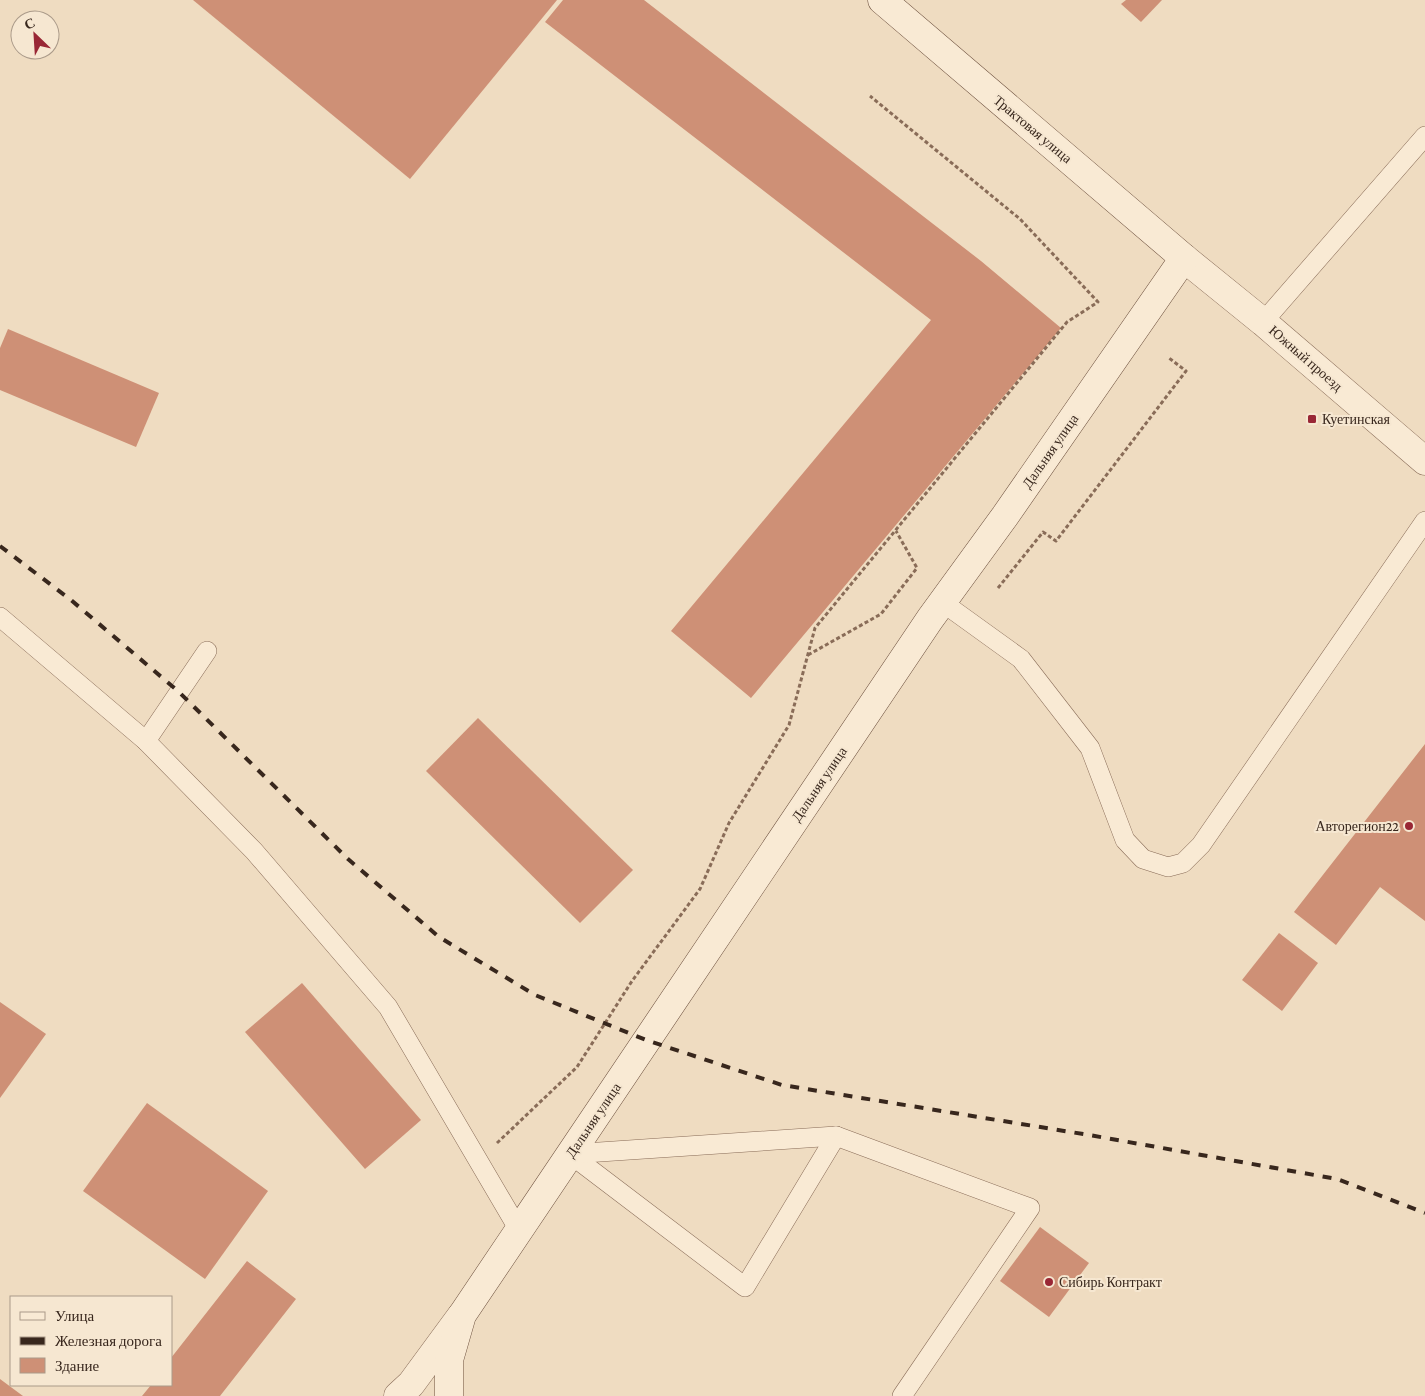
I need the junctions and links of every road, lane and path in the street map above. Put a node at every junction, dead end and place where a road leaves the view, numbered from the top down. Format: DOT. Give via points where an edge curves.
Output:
graph roads {
  1 [pos="882,0"];
  2 [pos="870,96"];
  3 [pos="1425,136"];
  4 [pos="1184,258"];
  5 [pos="1263,322"];
  6 [pos="1169,358"];
  7 [pos="1425,461"];
  8 [pos="1425,521"];
  9 [pos="896,531"];
  10 [pos="998,588"];
  11 [pos="942,602"];
  12 [pos="0,617"];
  13 [pos="207,651"];
  14 [pos="807,655"];
  15 [pos="146,741"];
  16 [pos="836,1136"];
  17 [pos="570,1154"];
  18 [pos="478,1160"];
  19 [pos="519,1230"];
  20 [pos="462,1315"];
  21 [pos="398,1396"];
  22 [pos="448,1396"];
  23 [pos="902,1396"];
  1 -- 4 [label="main road, Трактовая улица"];
  2 -- 9 [label="path" via="1020,219 1098,302 1067,322"];
  3 -- 5 [label="lane"];
  4 -- 5 [label="main road, Южный проезд"];
  4 -- 11 [label="main road, Дальняя улица"];
  5 -- 7 [label="main road, Южный проезд"];
  6 -- 10 [label="path" via="1186,371 1056,541 1043,532"];
  8 -- 11 [label="lane" via="1201,846 1183,863 1168,867 1143,858 1125,840 1090,748 1021,659"];
  9 -- 14 [label="path" via="815,628"];
  9 -- 14 [label="path" via="917,568 881,614"];
  11 -- 17 [label="main road, Дальняя улица"];
  12 -- 15 [label="lane"];
  13 -- 15 [label="lane"];
  14 -- 18 [label="path" via="789,725 729,823 700,889 632,981 577,1067"];
  15 -- 18 [label="lane" via="254,851 388,1007"];
  16 -- 17 [label="lane"];
  16 -- 17 [label="lane" via="745,1287"];
  16 -- 23 [label="lane" via="1030,1208"];
  17 -- 19 [label="main road, Дальняя улица"];
  18 -- 19 [label="lane"];
  19 -- 20 [label="main road, Дальняя улица"];
  20 -- 21 [label="main road, Дальняя улица" via="411,1384"];
  20 -- 22 [label="main road" via="449,1360"];
}
